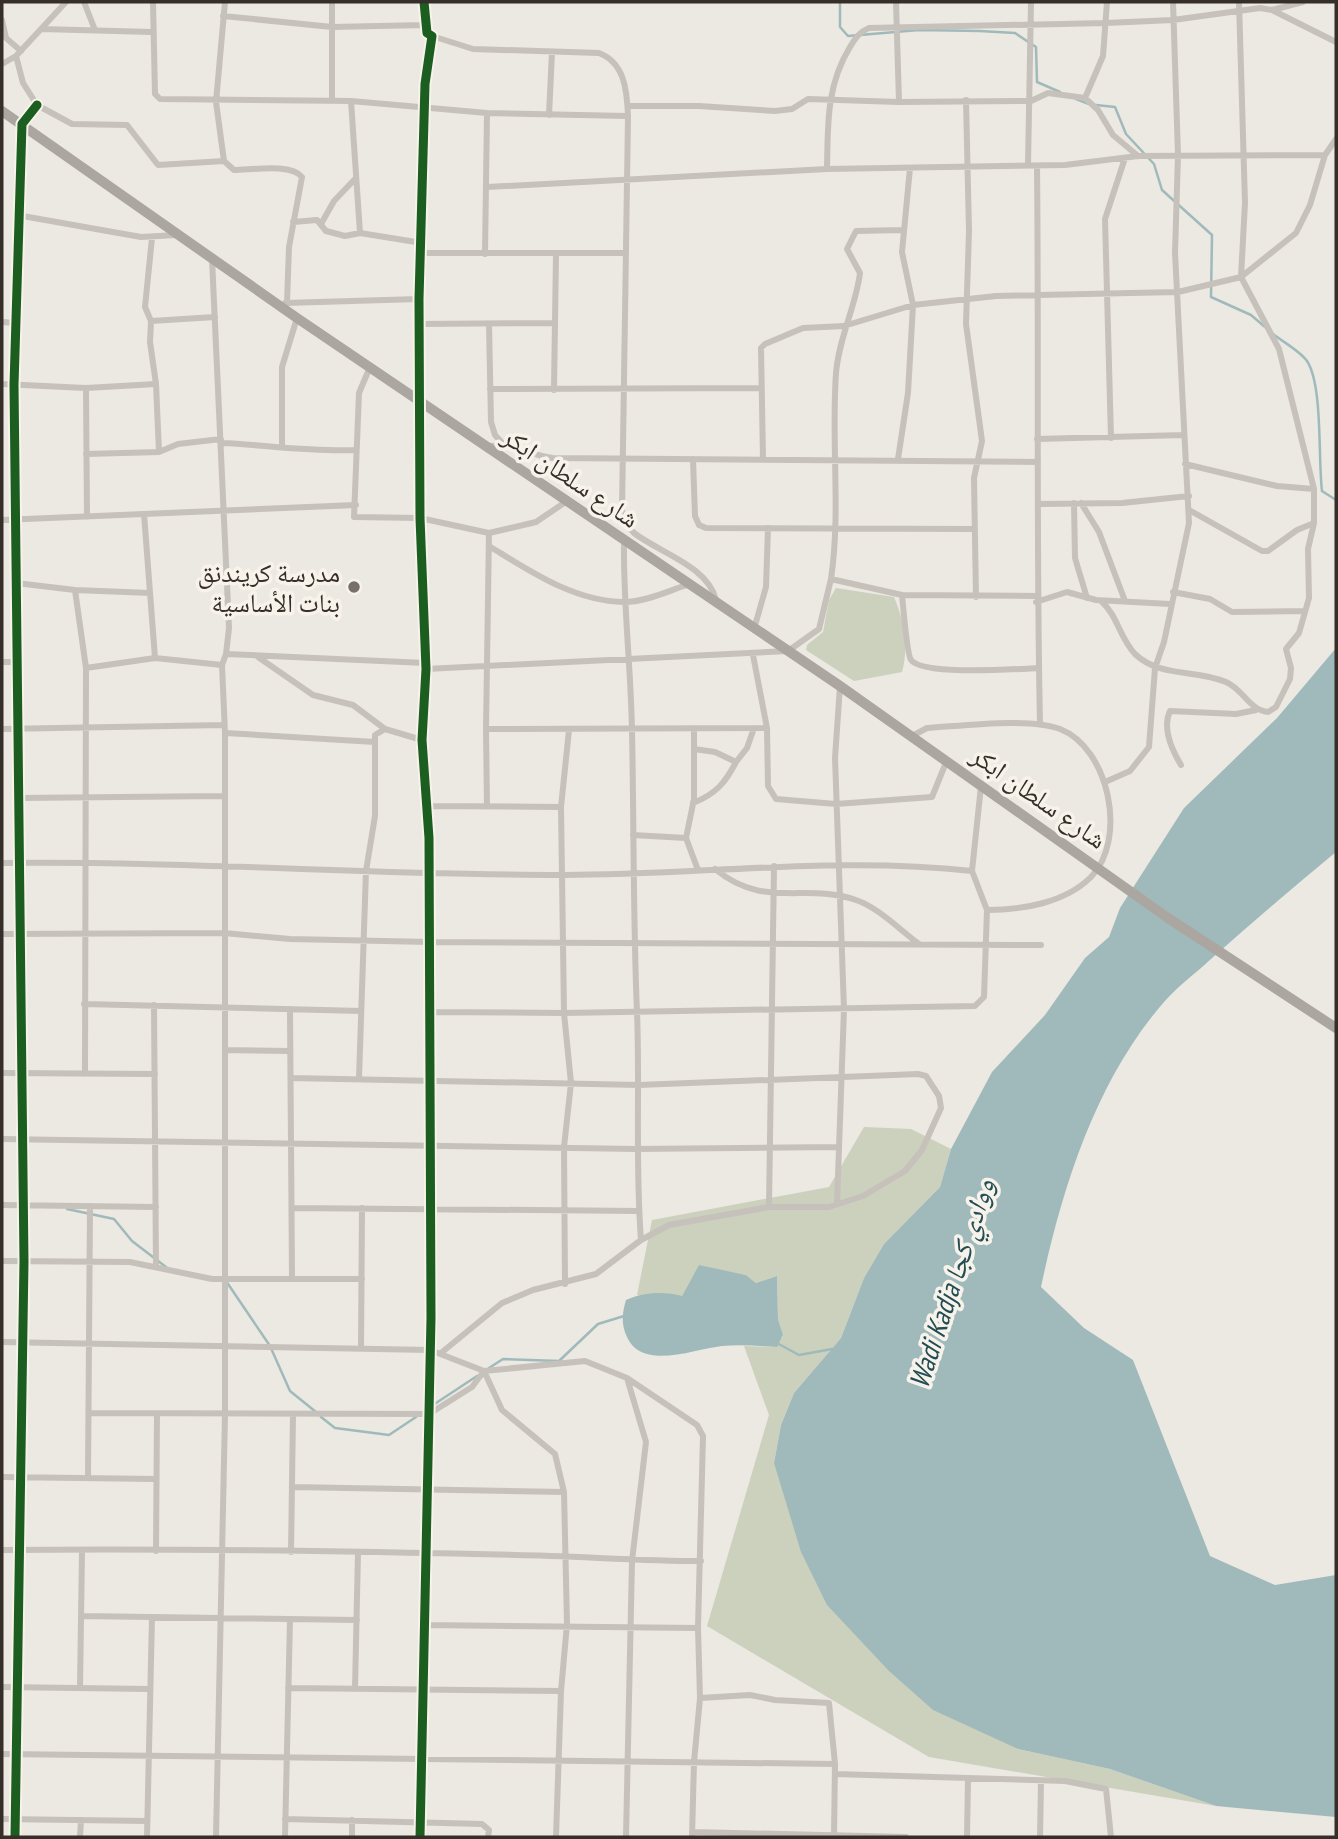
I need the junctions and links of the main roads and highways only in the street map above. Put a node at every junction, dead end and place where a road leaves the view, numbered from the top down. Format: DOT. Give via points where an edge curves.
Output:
graph roads {
  1 [pos="2,111"];
  2 [pos="1336,1028"];
  1 -- 2 [label="highway, شارع سلطان ابكر" via="282,303 297,318 947,760 1168,918"];
}
